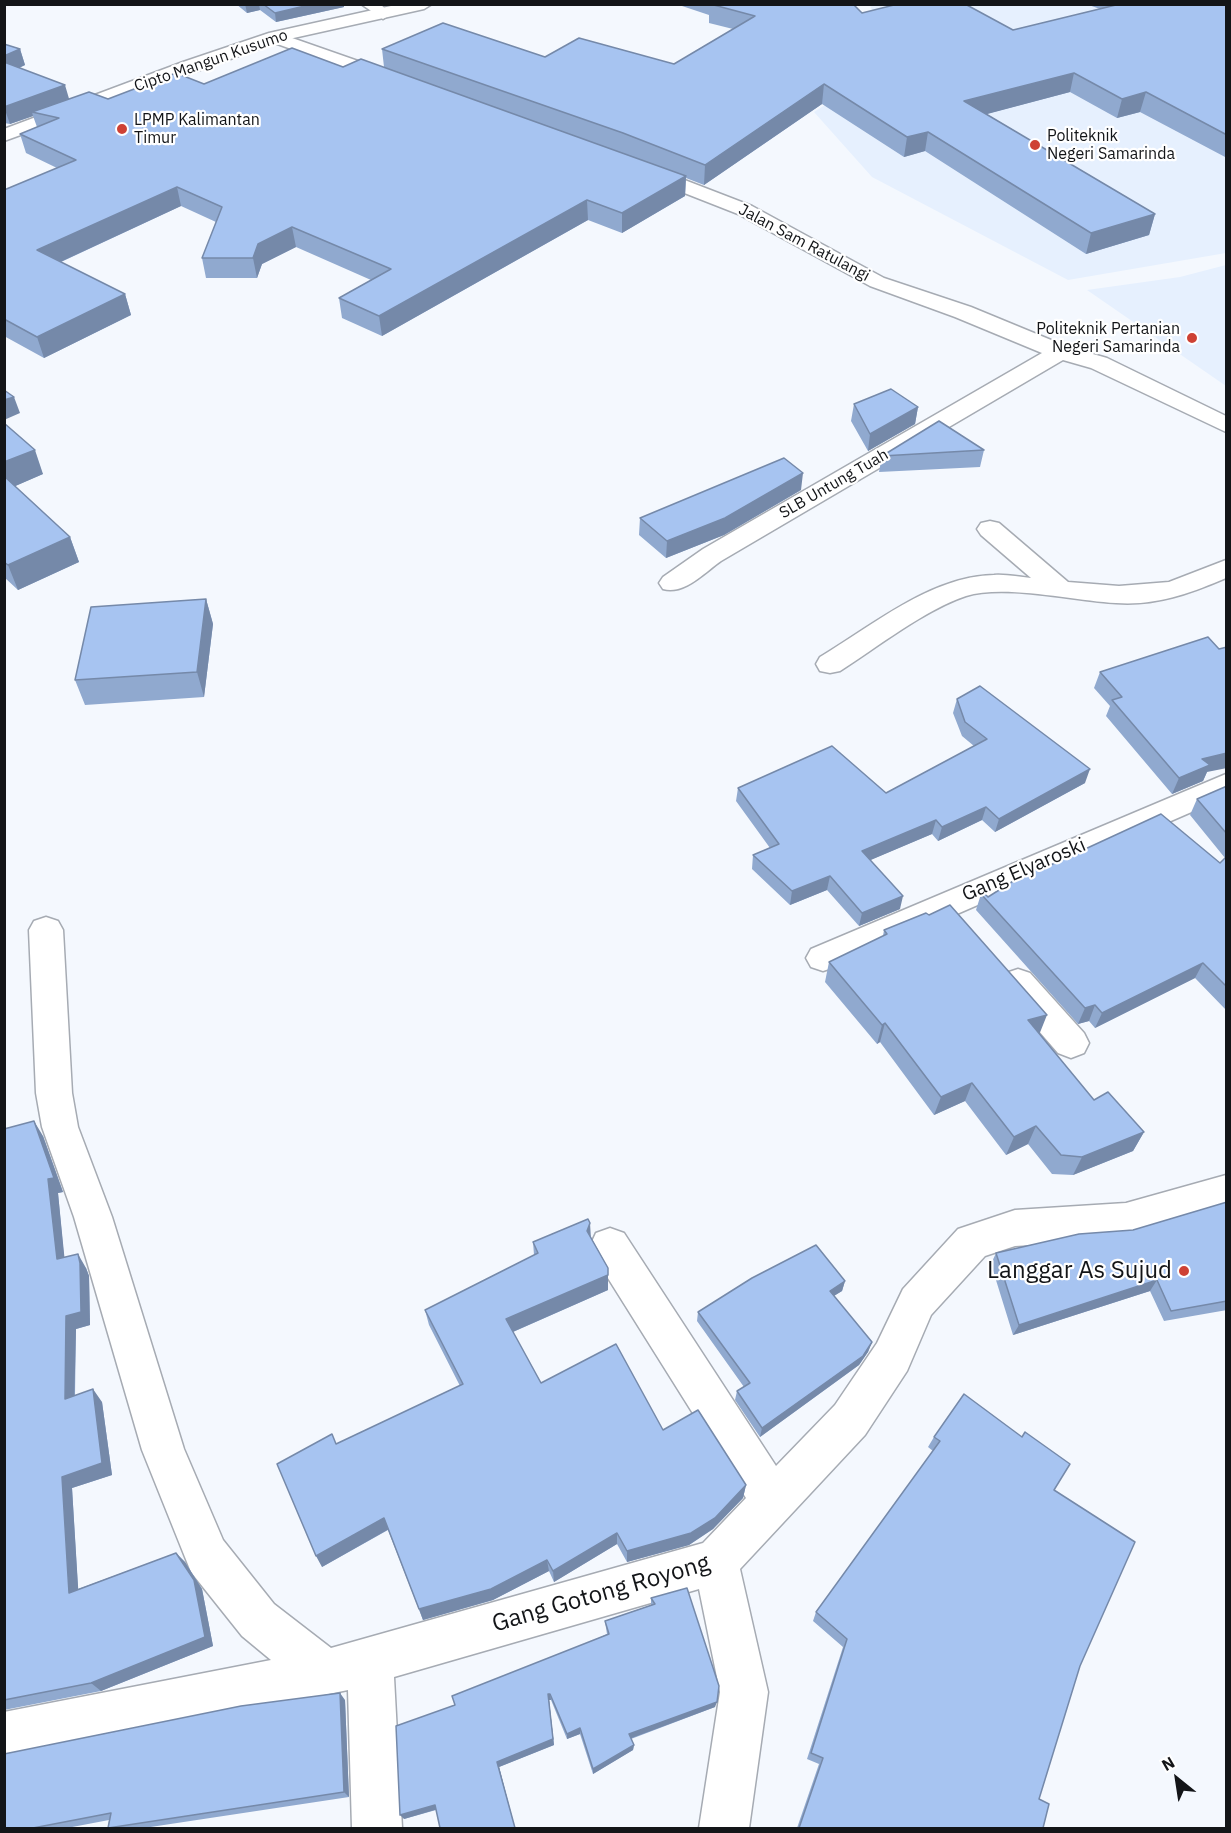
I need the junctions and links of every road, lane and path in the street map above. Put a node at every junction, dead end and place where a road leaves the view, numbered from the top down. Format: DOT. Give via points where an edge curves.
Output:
graph roads {
  1 [pos="424,4"];
  2 [pos="373,8"];
  3 [pos="275,37"];
  4 [pos="406,84"];
  5 [pos="4,123"];
  6 [pos="4,136"];
  7 [pos="625,163"];
  8 [pos="1060,352"];
  9 [pos="1227,425"];
  10 [pos="990,528"];
  11 [pos="1227,568"];
  12 [pos="672,583"];
  13 [pos="1058,587"];
  14 [pos="830,664"];
  15 [pos="1227,785"];
  16 [pos="947,903"];
  17 [pos="970,929"];
  18 [pos="46,930"];
  19 [pos="823,957"];
  20 [pos="1001,964"];
  21 [pos="1071,1043"];
  22 [pos="1227,1192"];
  23 [pos="610,1246"];
  24 [pos="774,1502"];
  25 [pos="716,1562"];
  26 [pos="370,1659"];
  27 [pos="325,1673"];
  28 [pos="4,1736"];
  29 [pos="377,1828"];
  30 [pos="724,1828"];
  1 -- 2 [label="main road, Cipto Mangun Kusumo"];
  2 -- 3 [label="main road, Cipto Mangun Kusumo"];
  2 -- 5 [label="main road, Cipto Mangun Kusumo" via="212,45"];
  3 -- 4 [label="main road"];
  3 -- 6 [label="main road, Cipto Mangun Kusumo"];
  7 -- 8 [label="main road, Jalan Sam Ratulangi" via="745,210 877,282"];
  8 -- 9 [label="main road, Jalan Sam Ratulangi" via="1099,363"];
  8 -- 12 [label="main road, SLB Untung Tuah" via="712,555"];
  10 -- 13 [label="main road"];
  11 -- 13 [label="main road" via="1174,590 1119,595"];
  13 -- 14 [label="main road" via="994,583 959,590 919,609"];
  15 -- 16 [label="main road, Gang Elyaroski"];
  16 -- 17 [label="main road"];
  16 -- 19 [label="main road, Gang Elyaroski"];
  18 -- 27 [label="main road" via="54,1093 60,1127 93,1217 163,1450 207,1556 258,1620"];
  20 -- 21 [label="main road"];
  22 -- 24 [label="main road, Gang Gotong Royong" via="1126,1221 1015,1228 972,1242 917,1302 892,1357 850,1420"];
  23 -- 24 [label="main road"];
  24 -- 25 [label="main road, Gang Gotong Royong"];
  25 -- 26 [label="main road, Gang Gotong Royong"];
  25 -- 30 [label="main road" via="744,1692"];
  26 -- 27 [label="main road, Gang Gotong Royong"];
  26 -- 29 [label="main road"];
  27 -- 28 [label="main road, Gang Gotong Royong"];
}
